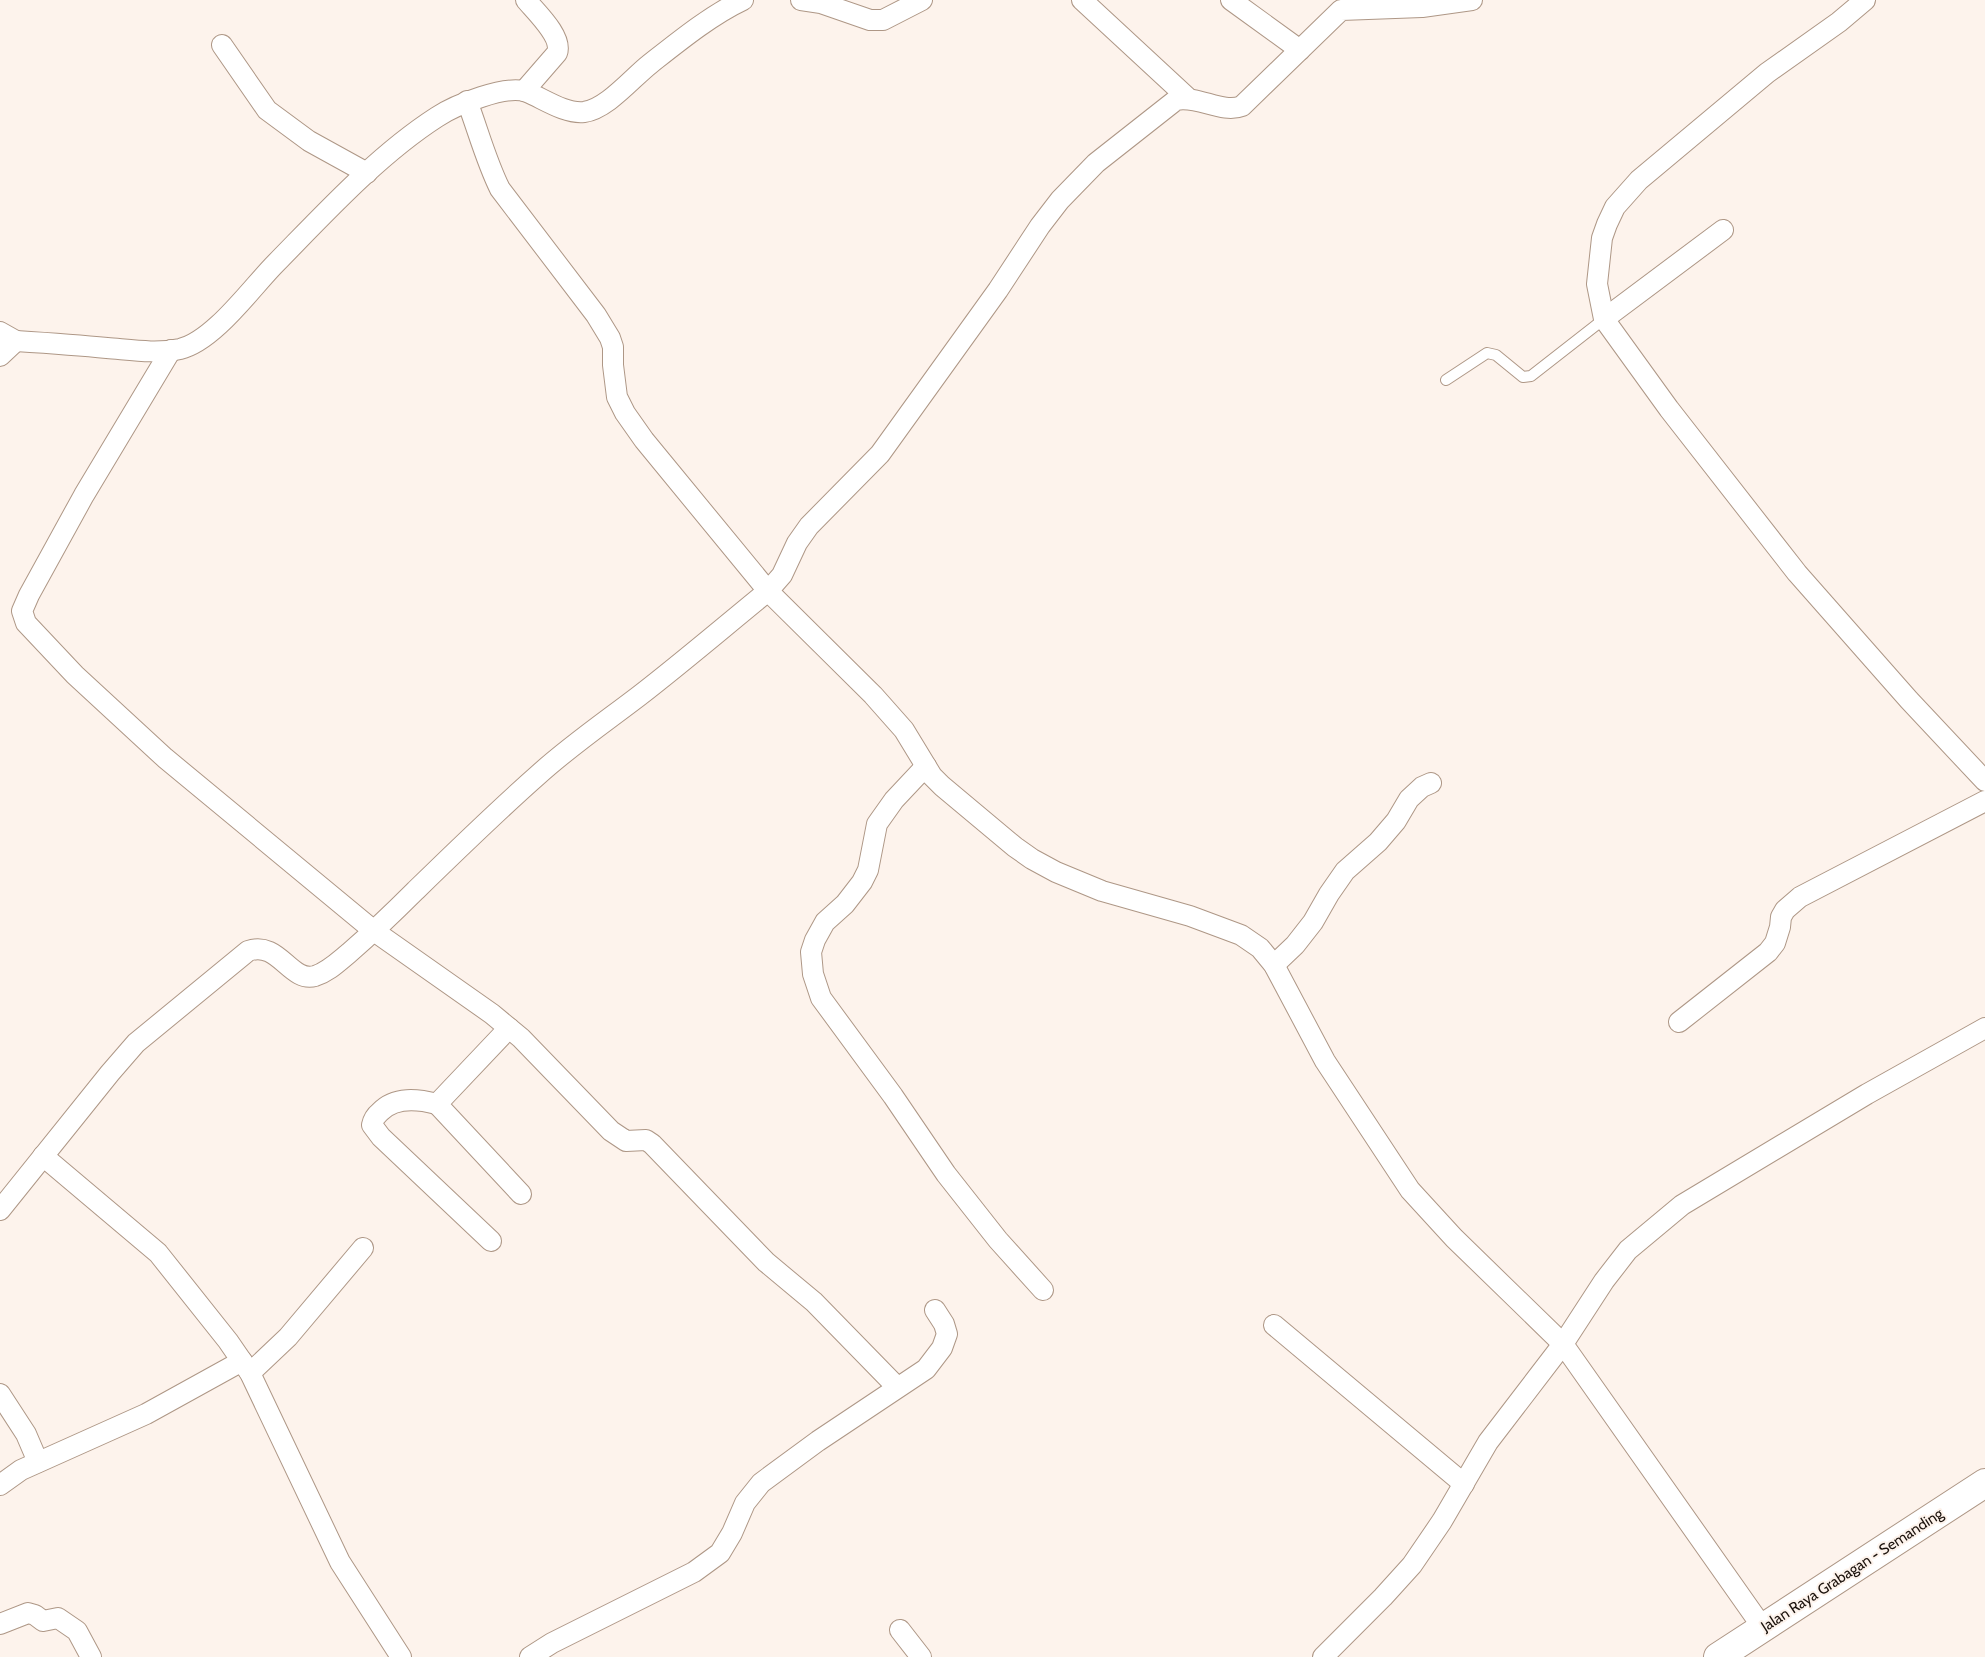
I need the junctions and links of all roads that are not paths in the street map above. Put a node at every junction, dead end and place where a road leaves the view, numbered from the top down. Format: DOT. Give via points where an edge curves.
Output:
graph roads {
  1 [pos="526,0"];
  2 [pos="741,0"];
  3 [pos="801,0"];
  4 [pos="922,0"];
  5 [pos="1082,0"];
  6 [pos="1231,0"];
  7 [pos="1472,0"];
  8 [pos="1865,0"];
  9 [pos="222,45"];
  10 [pos="1300,50"];
  11 [pos="524,91"];
  12 [pos="1189,99"];
  13 [pos="468,101"];
  14 [pos="367,173"];
  15 [pos="1723,230"];
  16 [pos="1604,319"];
  17 [pos="8,337"];
  18 [pos="171,350"];
  19 [pos="0,356"];
  20 [pos="1446,380"];
  21 [pos="768,591"];
  22 [pos="926,766"];
  23 [pos="1431,782"];
  24 [pos="1985,782"];
  25 [pos="1985,801"];
  26 [pos="374,931"];
  27 [pos="1274,965"];
  28 [pos="1679,1022"];
  29 [pos="509,1028"];
  30 [pos="1985,1028"];
  31 [pos="437,1104"];
  32 [pos="43,1156"];
  33 [pos="521,1194"];
  34 [pos="0,1210"];
  35 [pos="491,1241"];
  36 [pos="363,1248"];
  37 [pos="1043,1290"];
  38 [pos="935,1310"];
  39 [pos="1274,1325"];
  40 [pos="1563,1344"];
  41 [pos="246,1367"];
  42 [pos="897,1387"];
  43 [pos="0,1394"];
  44 [pos="38,1462"];
  45 [pos="1985,1483"];
  46 [pos="1464,1484"];
  47 [pos="0,1485"];
  48 [pos="0,1624"];
  49 [pos="1763,1628"];
  50 [pos="900,1630"];
  51 [pos="91,1657"];
  52 [pos="401,1657"];
  53 [pos="530,1657"];
  54 [pos="922,1657"];
  55 [pos="1323,1657"];
  56 [pos="1718,1657"];
  1 -- 11 [label="street" via="556,38 558,46 557,53"];
  2 -- 11 [label="street" via="649,64 599,107 583,112 568,109"];
  3 -- 4 [label="street" via="821,3 855,17 883,20"];
  5 -- 12 [label="street"];
  6 -- 10 [label="street"];
  7 -- 10 [label="street" via="1422,7 1341,10"];
  8 -- 16 [label="street" via="1767,73 1638,180 1615,206 1602,238 1597,284"];
  9 -- 14 [label="street" via="267,110 309,141"];
  10 -- 12 [label="street" via="1242,106 1228,107"];
  11 -- 13 [label="street" via="504,92"];
  12 -- 21 [label="street" via="1176,100 1096,163 1060,200 885,447 809,526 782,575"];
  13 -- 14 [label="street" via="437,117"];
  13 -- 21 [label="street" via="500,189 610,338 617,397 625,413"];
  14 -- 18 [label="street" via="218,325 195,343"];
  15 -- 16 [label="street"];
  16 -- 20 [label="lane" via="1530,376 1523,377 1496,355 1487,353"];
  16 -- 24 [label="street" via="1797,573"];
  17 -- 18 [label="street" via="149,353"];
  17 -- 19 [label="street"];
  18 -- 26 [label="street" via="29,595 22,611 26,623 75,675 165,758"];
  21 -- 22 [label="street" via="873,695 904,730"];
  21 -- 26 [label="street" via="641,695 575,743"];
  22 -- 27 [label="street" via="942,786 1032,859 1102,891 1190,916 1241,935 1260,948"];
  22 -- 37 [label="street" via="894,800 877,824 868,870 862,882 825,922 816,940 812,952 813,974 821,998 946,1174"];
  23 -- 27 [label="street" via="1409,799 1378,842 1345,871 1313,922"];
  25 -- 28 [label="street" via="1800,897 1785,910 1775,943 1768,952"];
  26 -- 29 [label="street"];
  26 -- 32 [label="street" via="330,969 314,976 299,974 263,949 248,951 136,1043"];
  27 -- 40 [label="street" via="1325,1061 1410,1190 1454,1238"];
  29 -- 31 [label="street"];
  29 -- 42 [label="street" via="616,1135 626,1141 646,1140 652,1144 766,1262 814,1302"];
  30 -- 40 [label="street" via="1867,1094 1682,1205 1628,1250"];
  31 -- 33 [label="street"];
  31 -- 35 [label="street" via="423,1100 395,1102 382,1109 372,1126"];
  32 -- 34 [label="street"];
  32 -- 41 [label="street" via="158,1253"];
  36 -- 41 [label="street" via="288,1337"];
  38 -- 42 [label="street" via="947,1334 942,1348 926,1369"];
  39 -- 46 [label="street"];
  40 -- 46 [label="street" via="1488,1442"];
  40 -- 49 [label="street"];
  41 -- 44 [label="street"];
  41 -- 52 [label="street" via="340,1562"];
  42 -- 53 [label="street" via="761,1483 745,1503 728,1542 708,1562"];
  43 -- 44 [label="street" via="26,1434"];
  44 -- 47 [label="street"];
  45 -- 49 [label="main road, Jalan Raya Grabagan - Semanding"];
  46 -- 55 [label="street" via="1412,1565"];
  48 -- 51 [label="street" via="28,1613 43,1621 58,1618 77,1630"];
  49 -- 56 [label="main road, Jalan Raya Grabagan - Semanding"];
  50 -- 54 [label="street"];
}
